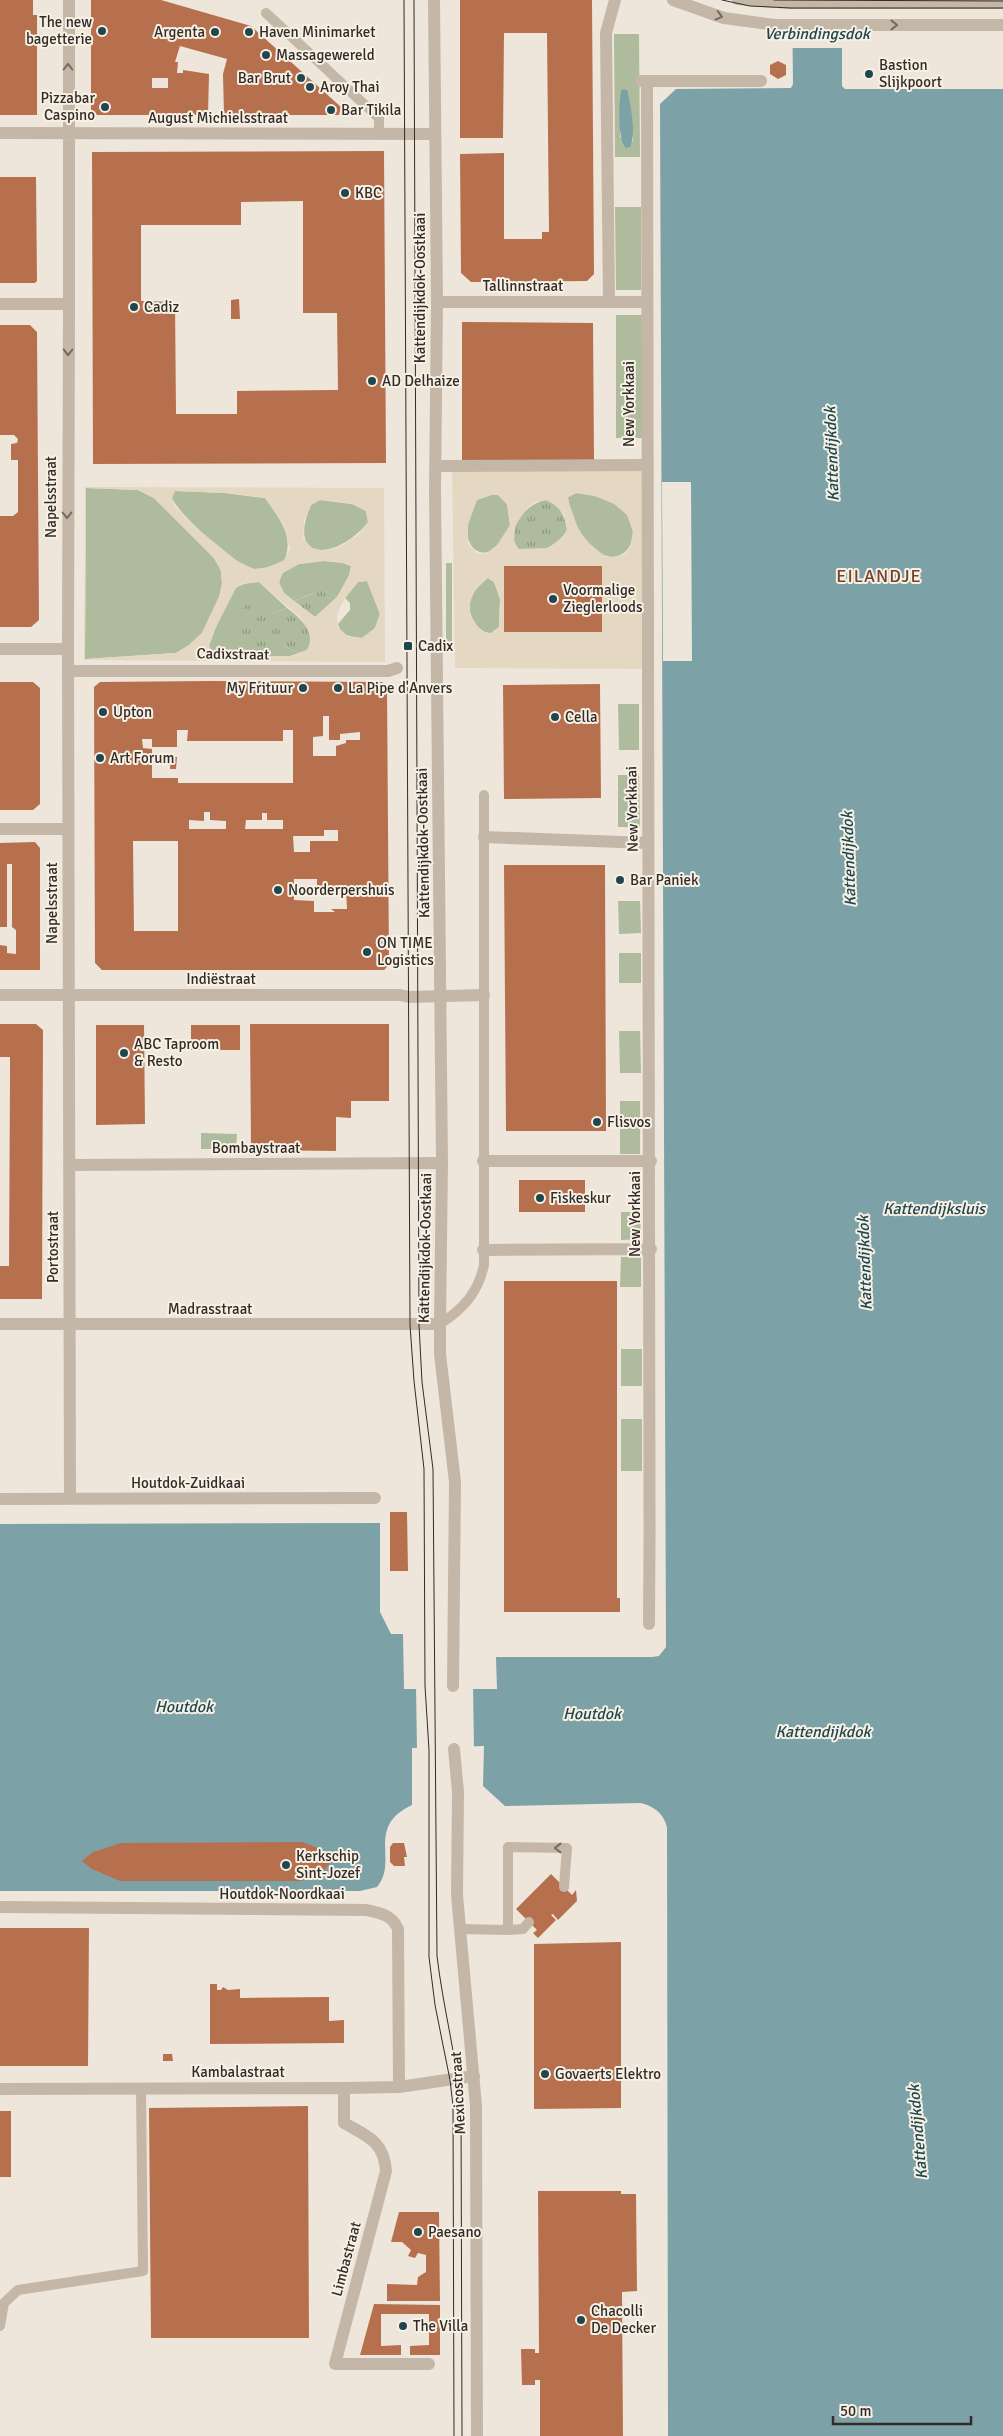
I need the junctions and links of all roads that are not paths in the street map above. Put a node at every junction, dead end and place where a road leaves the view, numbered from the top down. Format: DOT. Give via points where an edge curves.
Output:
graph roads {
  1 [pos="69,0"];
  2 [pos="434,0"];
  3 [pos="615,0"];
  4 [pos="673,0"];
  5 [pos="737,0"];
  6 [pos="1003,4"];
  7 [pos="266,13"];
  8 [pos="1003,25"];
  9 [pos="760,81"];
  10 [pos="0,133"];
  11 [pos="68,134"];
  12 [pos="379,134"];
  13 [pos="435,134"];
  14 [pos="609,301"];
  15 [pos="437,302"];
  16 [pos="646,302"];
  17 [pos="0,304"];
  18 [pos="69,304"];
  19 [pos="645,465"];
  20 [pos="436,466"];
  21 [pos="68,648"];
  22 [pos="0,649"];
  23 [pos="397,668"];
  24 [pos="68,670"];
  25 [pos="484,795"];
  26 [pos="0,829"];
  27 [pos="68,829"];
  28 [pos="484,836"];
  29 [pos="648,843"];
  30 [pos="0,995"];
  31 [pos="69,995"];
  32 [pos="441,995"];
  33 [pos="484,995"];
  34 [pos="483,1161"];
  35 [pos="651,1161"];
  36 [pos="442,1163"];
  37 [pos="70,1165"];
  38 [pos="651,1249"];
  39 [pos="483,1250"];
  40 [pos="0,1324"];
  41 [pos="70,1324"];
  42 [pos="440,1324"];
  43 [pos="375,1498"];
  44 [pos="0,1499"];
  45 [pos="70,1499"];
  46 [pos="649,1624"];
  47 [pos="453,1686"];
  48 [pos="454,1749"];
  49 [pos="564,1887"];
  50 [pos="0,1907"];
  51 [pos="530,1922"];
  52 [pos="461,1928"];
  53 [pos="508,1930"];
  54 [pos="474,2076"];
  55 [pos="399,2087"];
  56 [pos="344,2088"];
  57 [pos="0,2089"];
  58 [pos="141,2089"];
  59 [pos="0,2326"];
  60 [pos="429,2364"];
  61 [pos="476,2436"];
  11 -- 1 [label="street, Napelsstraat, one-way"];
  2 -- 13 [label="street, Kattendijkdok-Oostkaai"];
  3 -- 14 [label="street" via="606,33 610,82"];
  4 -- 8 [label="street, one-way" via="724,18 750,22 790,25"];
  5 -- 6 [label="lane" via="790,4"];
  7 -- 12 [label="lane" via="379,118"];
  9 -- 16 [label="street, New Yorkkaai" via="643,82"];
  10 -- 11 [label="street, August Michielsstraat"];
  11 -- 12 [label="street, August Michielsstraat"];
  11 -- 18 [label="street, Napelsstraat"];
  12 -- 13 [label="street, August Michielsstraat"];
  13 -- 15 [label="street, Kattendijkdok-Oostkaai"];
  14 -- 15 [label="street, Tallinnstraat"];
  14 -- 16 [label="street"];
  15 -- 20 [label="street, Kattendijkdok-Oostkaai"];
  16 -- 19 [label="street, New Yorkkaai"];
  17 -- 18 [label="street"];
  18 -- 21 [label="street, Napelsstraat, one-way"];
  19 -- 20 [label="street"];
  19 -- 29 [label="street, New Yorkkaai"];
  20 -- 32 [label="street, Kattendijkdok-Oostkaai"];
  21 -- 22 [label="street"];
  21 -- 24 [label="street, Napelsstraat"];
  23 -- 24 [label="street, Cadixstraat" via="388,672"];
  24 -- 27 [label="street, Napelsstraat"];
  25 -- 28 [label="lane"];
  26 -- 27 [label="street"];
  27 -- 31 [label="street, Napelsstraat"];
  28 -- 29 [label="street"];
  28 -- 33 [label="lane"];
  29 -- 35 [label="street, New Yorkkaai"];
  30 -- 31 [label="street, Indiëstraat"];
  31 -- 32 [label="street, Indiëstraat"];
  31 -- 37 [label="street, Portostraat"];
  32 -- 33 [label="street, Indiëstraat"];
  32 -- 36 [label="street, Kattendijkdok-Oostkaai"];
  33 -- 34 [label="lane"];
  34 -- 35 [label="street"];
  34 -- 39 [label="lane"];
  35 -- 38 [label="street, New Yorkkaai"];
  36 -- 37 [label="street, Bombaystraat"];
  36 -- 42 [label="street, Kattendijkdok-Oostkaai"];
  37 -- 41 [label="street, Portostraat"];
  38 -- 39 [label="street"];
  38 -- 46 [label="street, New Yorkkaai"];
  39 -- 42 [label="lane" via="480,1282 472,1298"];
  40 -- 41 [label="street, Madrasstraat"];
  41 -- 42 [label="street, Madrasstraat"];
  41 -- 45 [label="street, Portostraat"];
  42 -- 47 [label="street, Kattendijkdok-Oostkaai" via="440,1354 455,1482"];
  43 -- 45 [label="street, Houtdok-Zuidkaai"];
  44 -- 45 [label="street, Houtdok-Zuidkaai"];
  48 -- 52 [label="street, Mexicostraat" via="458,1792 457,1896"];
  49 -- 53 [label="lane, one-way" via="567,1848 508,1848"];
  50 -- 55 [label="street, Houtdok-Noordkaai" via="366,1910 382,1913 394,1920 398,1929"];
  51 -- 53 [label="lane" via="523,1928"];
  52 -- 53 [label="lane"];
  52 -- 54 [label="street, Mexicostraat"];
  54 -- 55 [label="street, Kambalastraat"];
  54 -- 61 [label="street, Mexicostraat"];
  55 -- 56 [label="street, Kambalastraat"];
  56 -- 58 [label="street, Kambalastraat"];
  56 -- 60 [label="street, Limbastraat" via="344,2123 378,2144 385,2156 386,2171 335,2364"];
  57 -- 58 [label="street, Kambalastraat"];
  58 -- 59 [label="lane" via="143,2271 18,2290 4,2303"];
}
